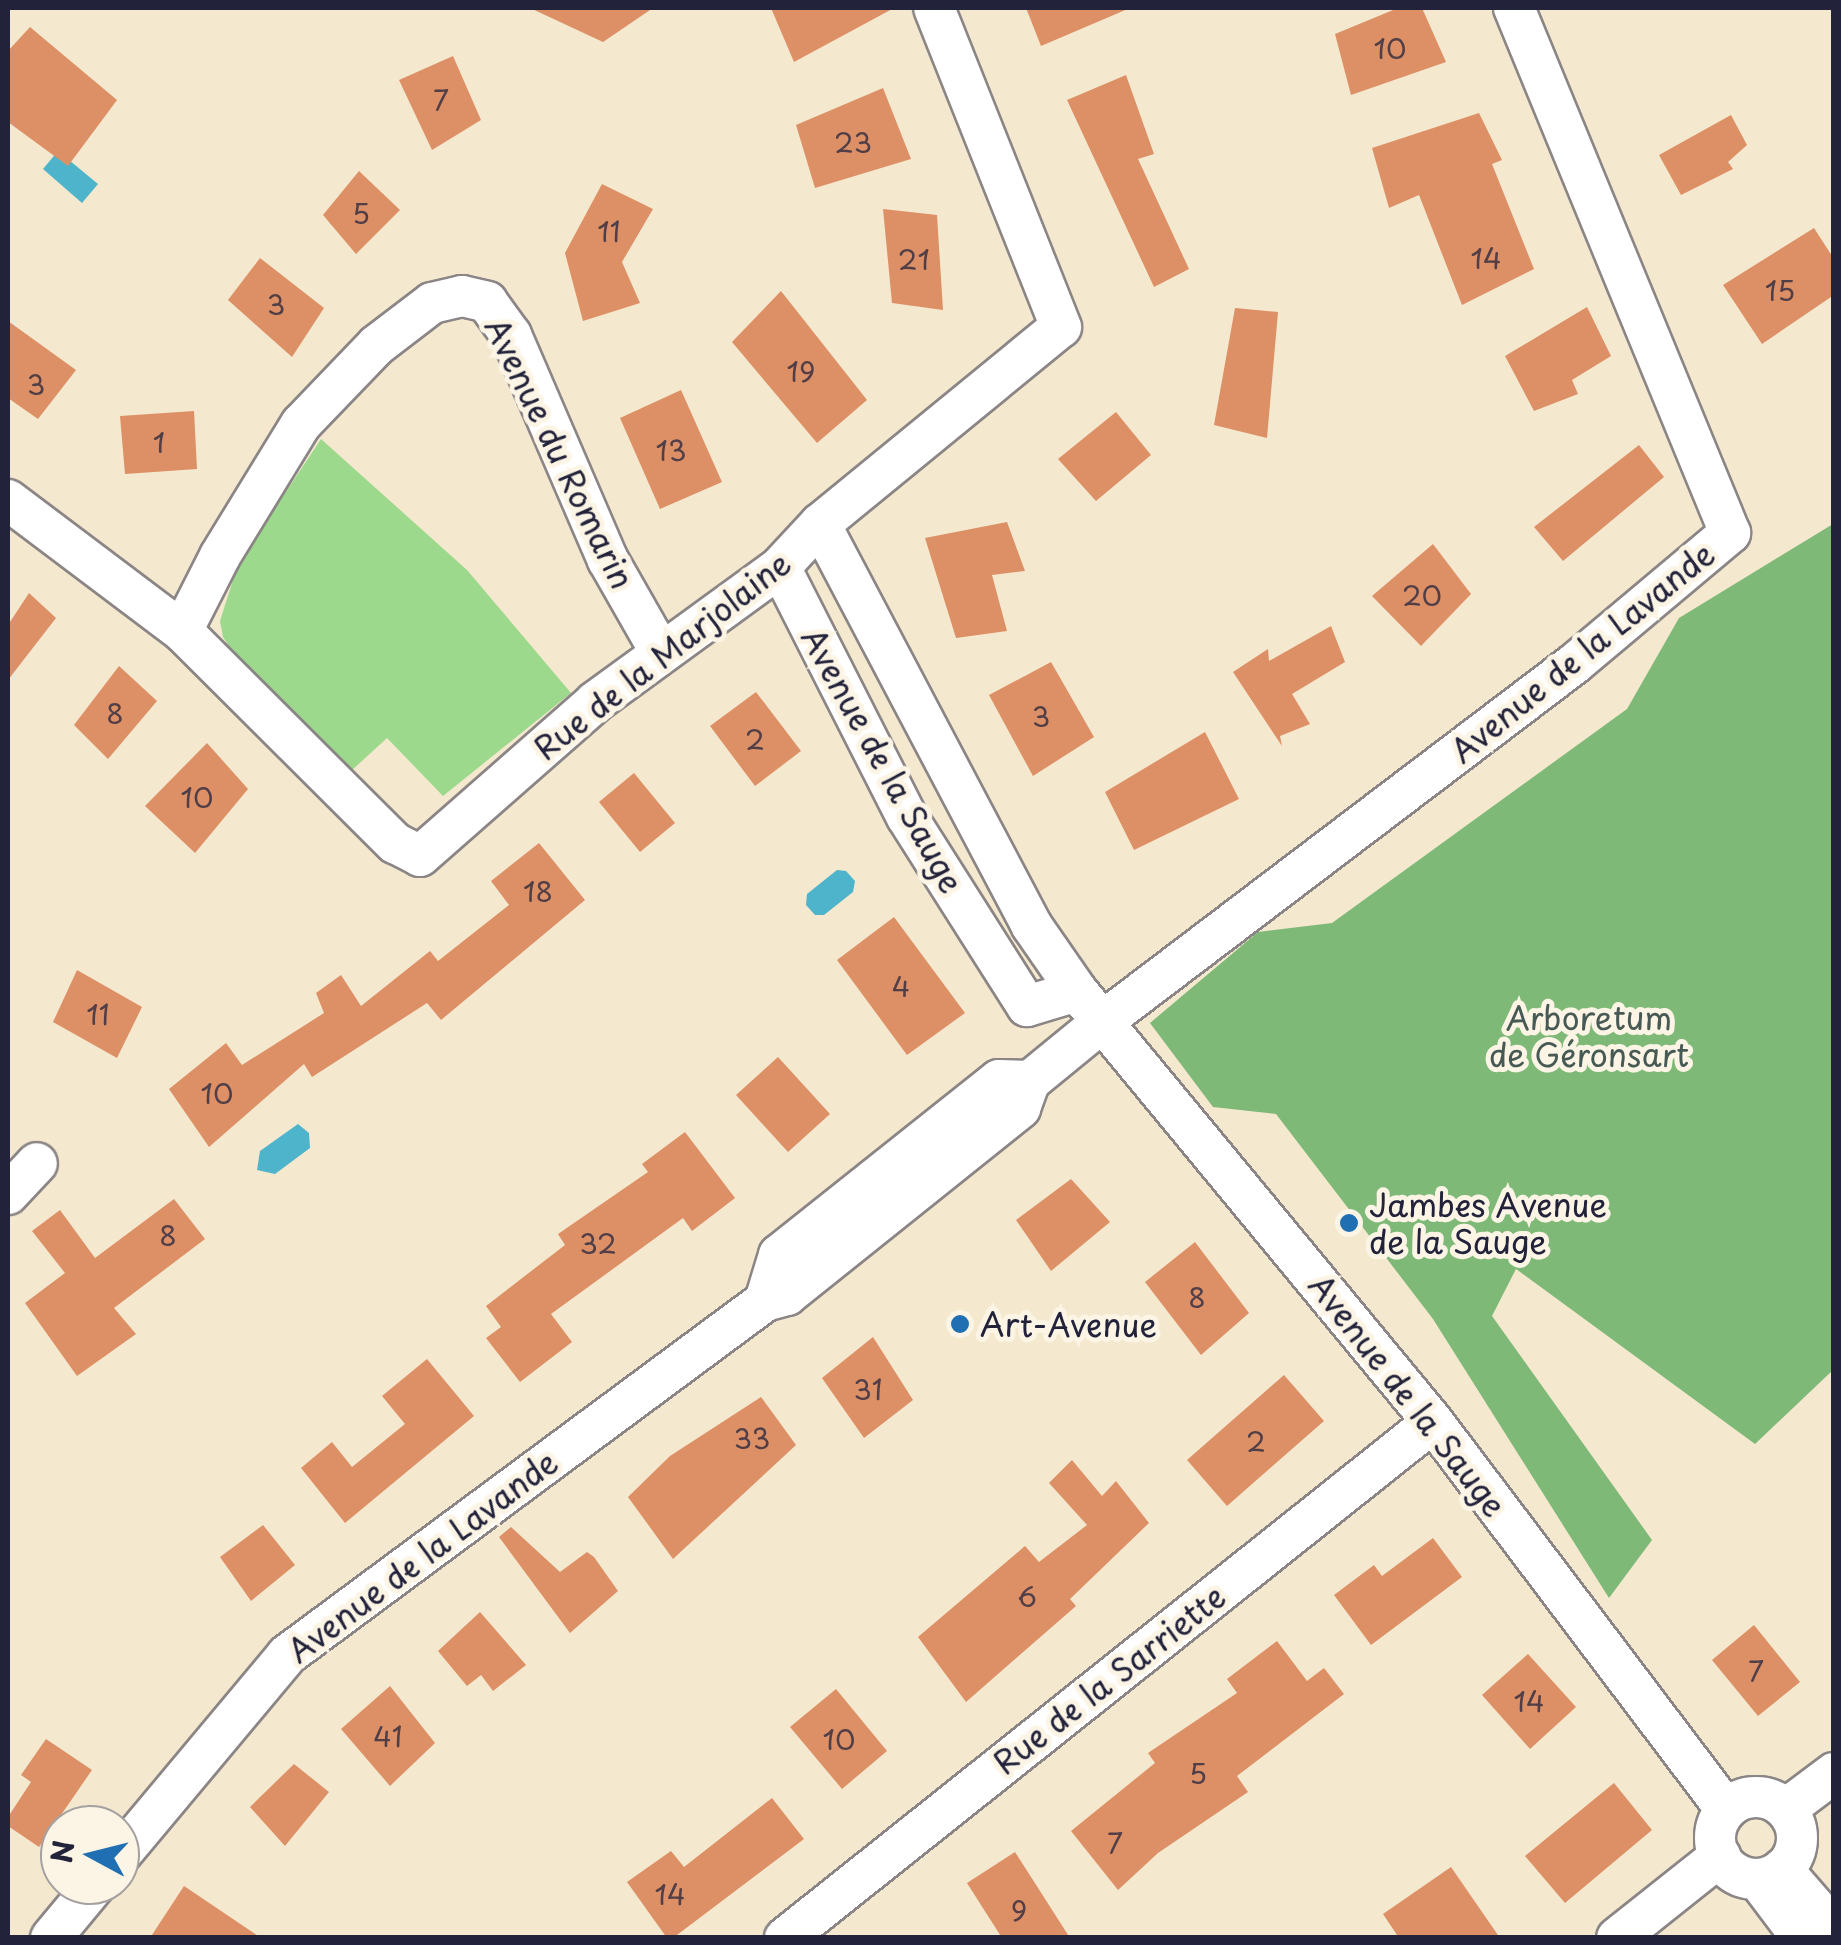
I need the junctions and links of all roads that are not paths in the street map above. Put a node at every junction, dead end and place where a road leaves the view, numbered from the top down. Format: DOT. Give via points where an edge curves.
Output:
graph roads {
  1 [pos="934,8"];
  2 [pos="1514,8"];
  3 [pos="8,500"];
  4 [pos="820,524"];
  5 [pos="780,567"];
  6 [pos="182,630"];
  7 [pos="660,651"];
  8 [pos="1077,990"];
  9 [pos="1102,1022"];
  10 [pos="37,1163"];
  11 [pos="8,1194"];
  12 [pos="1433,1422"];
  13 [pos="1834,1773"];
  14 [pos="1786,1809"];
  15 [pos="1726,1810"];
  16 [pos="140,1831"];
  17 [pos="1720,1856"];
  18 [pos="1770,1875"];
  19 [pos="78,1905"];
  20 [pos="1834,1929"];
  21 [pos="51,1938"];
  22 [pos="785,1938"];
  23 [pos="1617,1938"];
  24 [pos="1802,1938"];
  1 -- 4 [label="street, Rue de la Marjolaine" via="1061,327"];
  2 -- 9 [label="street, Avenue de la Lavande" via="1730,533 1574,664"];
  3 -- 6 [label="street, Rue de la Marjolaine"];
  4 -- 5 [label="street, Rue de la Marjolaine"];
  4 -- 8 [label="street, Avenue de la Sauge" via="1032,926"];
  5 -- 7 [label="street, Rue de la Marjolaine"];
  5 -- 8 [label="street, Avenue de la Sauge" via="906,817 1027,1006"];
  6 -- 7 [label="street, Rue de la Marjolaine" via="395,843 420,856"];
  6 -- 7 [label="street, Avenue du Romarin" via="302,424 377,345 432,303 462,296 487,302 511,335 608,560"];
  8 -- 9 [label="street, Avenue de la Sauge"];
  9 -- 12 [label="street, Avenue de la Sauge"];
  9 -- 16 [label="street, Avenue de la Lavande" via="1030,1081 999,1080 779,1255 765,1301 286,1655"];
  10 -- 11 [label="street"];
  12 -- 15 [label="street, Avenue de la Sauge"];
  12 -- 22 [label="street, Rue de la Sarriette"];
  13 -- 14 [label="street"];
  14 -- 15 [label="street" via="1754,1797"];
  14 -- 18 [label="street" via="1795,1848"];
  15 -- 17 [label="street" via="1716,1826"];
  17 -- 18 [label="street" via="1728,1868"];
  17 -- 23 [label="street"];
  18 -- 20 [label="street"];
  18 -- 24 [label="street"];
  19 -- 21 [label="street"];
}
